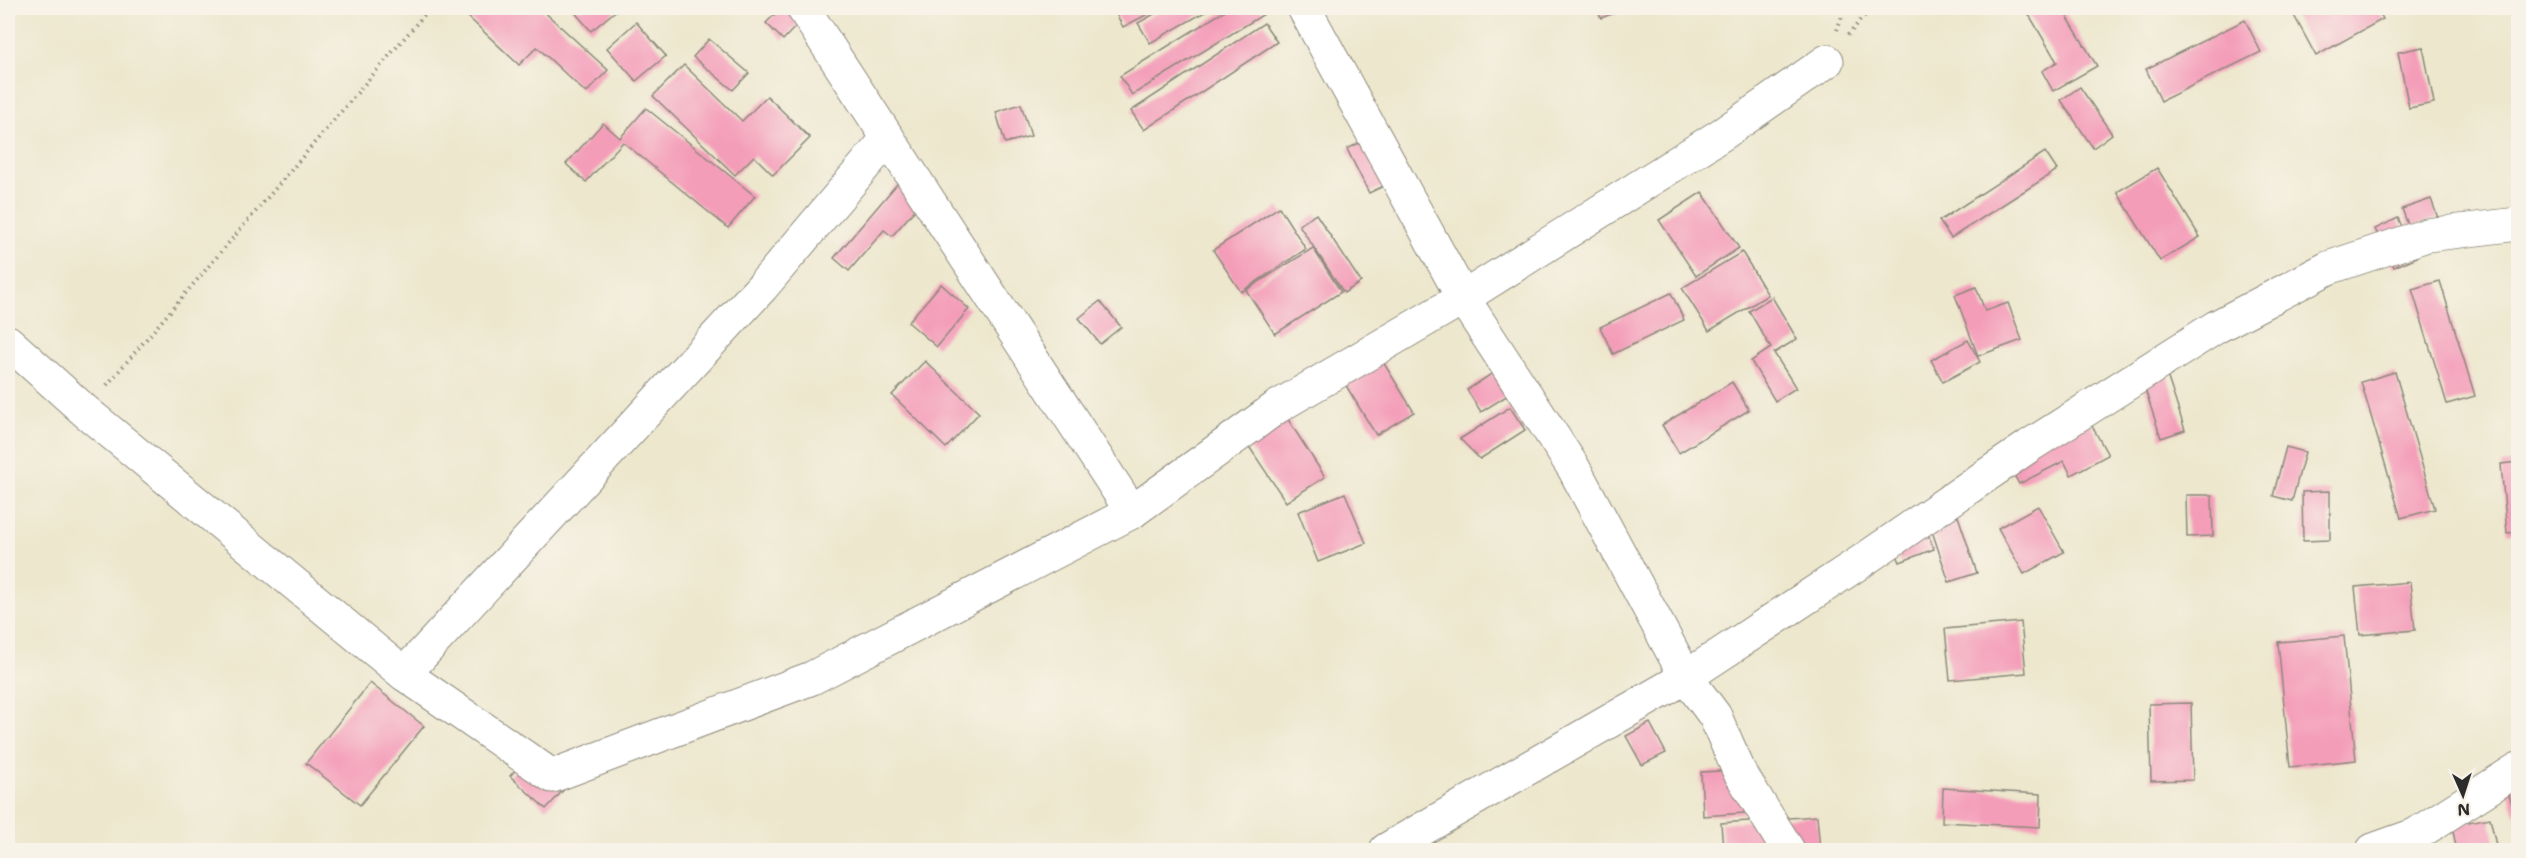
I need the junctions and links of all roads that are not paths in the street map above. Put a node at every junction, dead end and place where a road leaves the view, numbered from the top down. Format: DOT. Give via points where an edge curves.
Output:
graph roads {
  1 [pos="803,8"];
  2 [pos="1304,8"];
  3 [pos="1827,61"];
  4 [pos="888,138"];
  5 [pos="2518,224"];
  6 [pos="1463,298"];
  7 [pos="8,342"];
  8 [pos="1132,512"];
  9 [pos="404,674"];
  10 [pos="1686,676"];
  11 [pos="2518,770"];
  12 [pos="1386,850"];
  13 [pos="1788,850"];
  14 [pos="2373,850"];
  1 -- 4 [label="street"];
  2 -- 6 [label="street"];
  3 -- 6 [label="street" via="1724,133"];
  4 -- 8 [label="street"];
  4 -- 9 [label="street" via="762,287"];
  5 -- 10 [label="street" via="2427,235 2328,268 2216,327 2029,446"];
  6 -- 8 [label="street" via="1277,407"];
  6 -- 10 [label="street" via="1573,467"];
  7 -- 9 [label="street" via="85,411"];
  8 -- 9 [label="street" via="812,678 552,776"];
  10 -- 12 [label="street"];
  10 -- 13 [label="street" via="1715,716 1739,771"];
  11 -- 14 [label="street" via="2415,835"];
}
